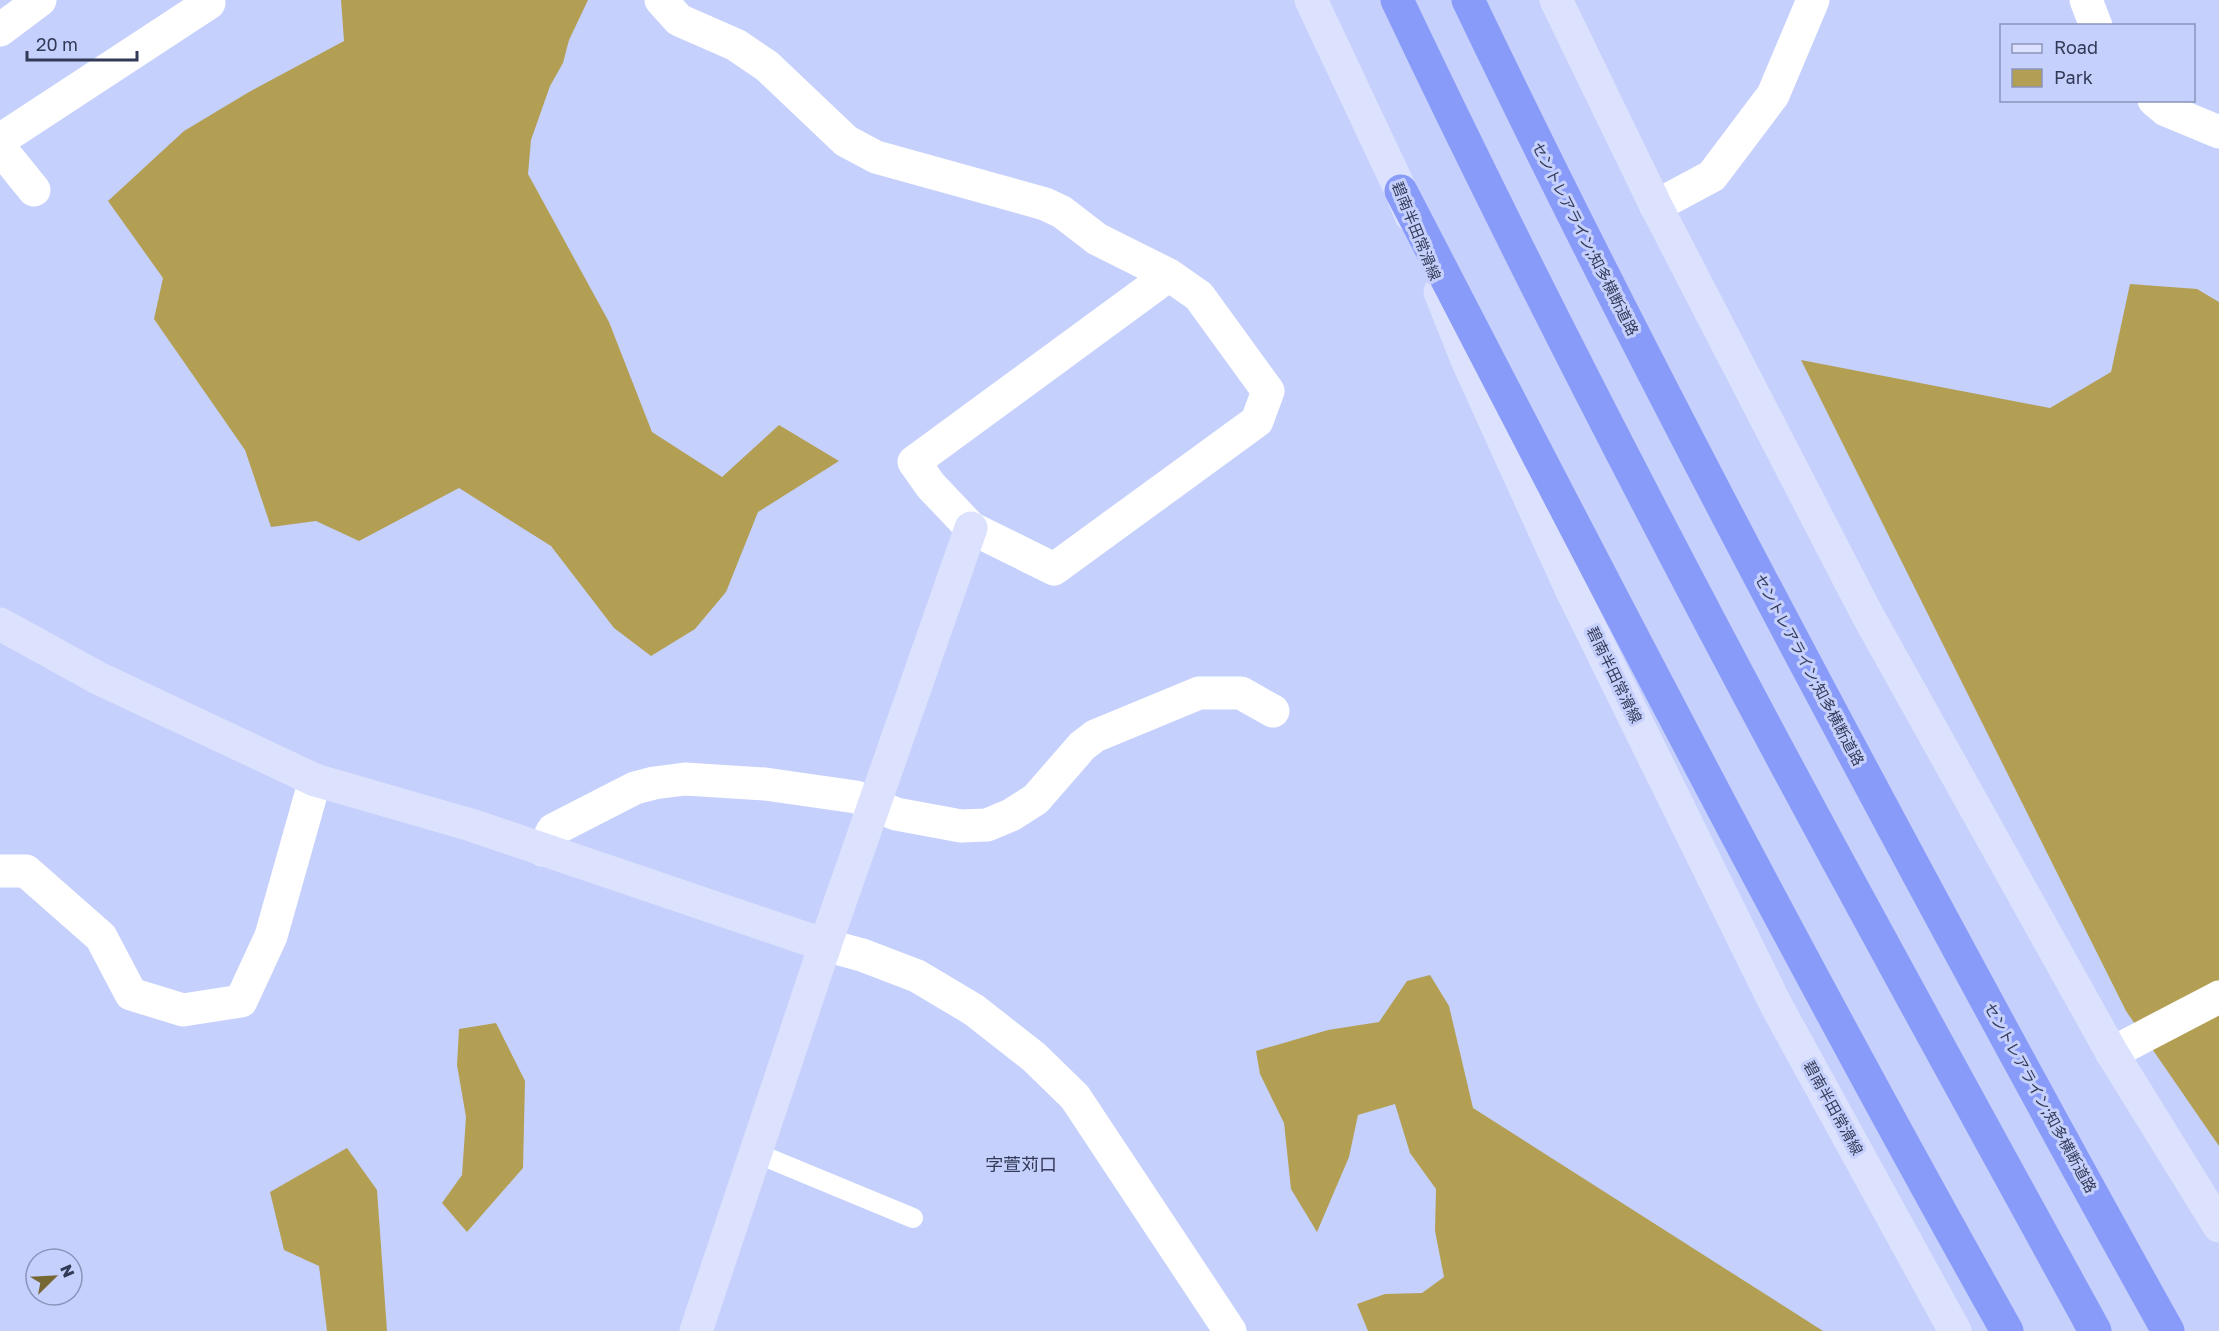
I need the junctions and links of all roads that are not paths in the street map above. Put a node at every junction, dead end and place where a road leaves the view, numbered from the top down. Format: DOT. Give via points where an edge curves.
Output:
graph roads {
  1 [pos="40,0"];
  2 [pos="207,0"];
  3 [pos="661,0"];
  4 [pos="1311,0"];
  5 [pos="1397,0"];
  6 [pos="1468,0"];
  7 [pos="1556,0"];
  8 [pos="1812,0"];
  9 [pos="2086,0"];
  10 [pos="2095,24"];
  11 [pos="0,30"];
  12 [pos="2156,102"];
  13 [pos="2219,132"];
  14 [pos="0,140"];
  15 [pos="0,148"];
  16 [pos="34,190"];
  17 [pos="1401,191"];
  18 [pos="1656,206"];
  19 [pos="1169,275"];
  20 [pos="971,528"];
  21 [pos="0,624"];
  22 [pos="1273,711"];
  23 [pos="315,780"];
  24 [pos="874,805"];
  25 [pos="543,850"];
  26 [pos="0,871"];
  27 [pos="825,945"];
  28 [pos="2219,997"];
  29 [pos="2112,1053"];
  30 [pos="756,1153"];
  31 [pos="913,1218"];
  32 [pos="2219,1226"];
  33 [pos="696,1331"];
  34 [pos="1230,1331"];
  35 [pos="1955,1331"];
  36 [pos="2007,1331"];
  37 [pos="2095,1331"];
  38 [pos="2168,1331"];
  1 -- 11 [label="street"];
  2 -- 14 [label="street" via="209,3"];
  3 -- 19 [label="street" via="679,20 736,45 767,66 846,141 876,157 1044,204 1062,212 1097,239"];
  4 -- 17 [label="main road, 碧南半田常滑線"];
  5 -- 37 [label="highway" via="1707,617"];
  6 -- 38 [label="highway, セントレアライン;知多横断道路" via="1703,472 2007,1040"];
  7 -- 18 [label="main road"];
  8 -- 18 [label="street" via="1773,95 1712,176"];
  9 -- 10 [label="street"];
  12 -- 13 [label="street" via="2166,110"];
  15 -- 16 [label="street"];
  17 -- 35 [label="main road, 碧南半田常滑線" via="1467,360 1571,589 1776,1005"];
  17 -- 36 [label="highway" via="1763,886"];
  18 -- 29 [label="main road" via="1867,614"];
  19 -- 20 [label="street" via="914,462"];
  19 -- 20 [label="street" via="1198,296 1268,391 1257,421 1054,569"];
  20 -- 24 [label="main road"];
  21 -- 23 [label="main road" via="98,678"];
  22 -- 24 [label="street" via="1241,693 1199,693 1188,697 1095,736 1036,799 987,825 961,826 896,814"];
  23 -- 25 [label="main road"];
  23 -- 26 [label="street" via="271,936 241,1001 183,1010 131,994 101,937 26,871"];
  24 -- 25 [label="street" via="856,797 765,784 685,779 654,783 635,788 553,830"];
  24 -- 27 [label="main road"];
  25 -- 27 [label="main road"];
  27 -- 30 [label="main road"];
  27 -- 34 [label="street" via="862,954 917,976 974,1010 1034,1057 1075,1097"];
  28 -- 29 [label="street"];
  29 -- 32 [label="main road"];
  30 -- 31 [label="lane"];
  30 -- 33 [label="main road"];
}
